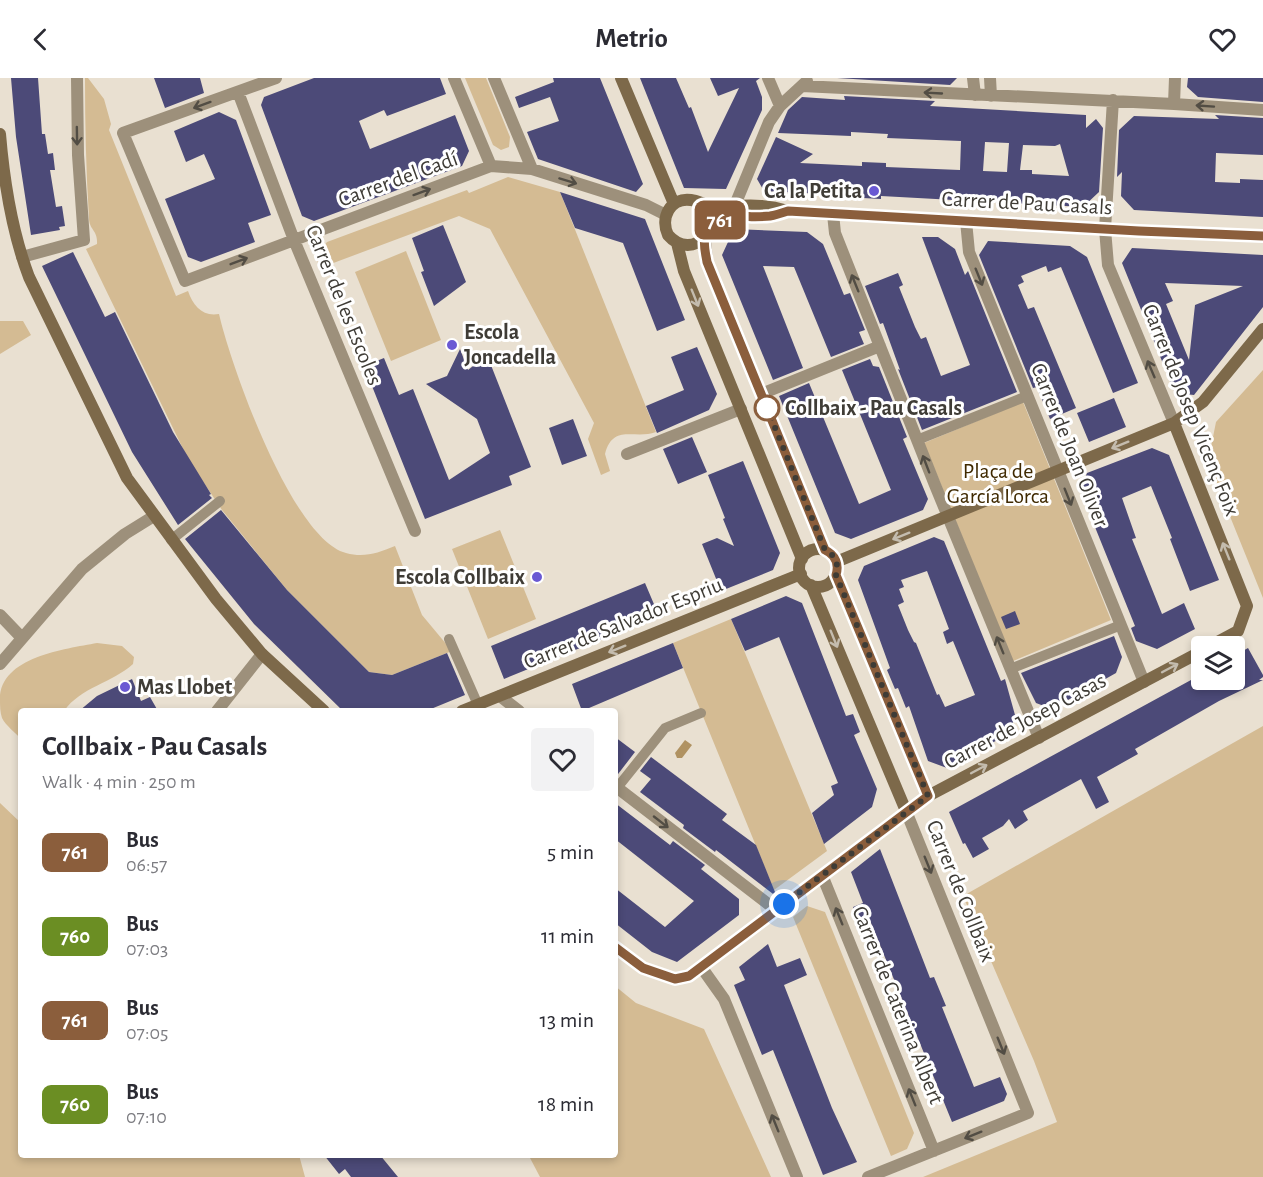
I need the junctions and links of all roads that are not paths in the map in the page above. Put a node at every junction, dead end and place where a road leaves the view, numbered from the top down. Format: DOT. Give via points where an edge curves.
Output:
graph roads {
  1 [pos="77,78"];
  2 [pos="276,78"];
  3 [pos="454,78"];
  4 [pos="494,78"];
  5 [pos="621,78"];
  6 [pos="768,78"];
  7 [pos="973,78"];
  8 [pos="990,78"];
  9 [pos="1175,78"];
  10 [pos="806,82"];
  11 [pos="238,92"];
  12 [pos="975,95"];
  13 [pos="991,96"];
  14 [pos="1113,100"];
  15 [pos="1174,104"];
  16 [pos="780,106"];
  17 [pos="1263,110"];
  18 [pos="0,134"];
  19 [pos="491,166"];
  20 [pos="532,170"];
  21 [pos="698,202"];
  22 [pos="735,205"];
  23 [pos="670,209"];
  24 [pos="788,211"];
  25 [pos="833,214"];
  26 [pos="966,221"];
  27 [pos="710,225"];
  28 [pos="1105,229"];
  29 [pos="1263,236"];
  30 [pos="705,238"];
  31 [pos="294,240"];
  32 [pos="677,243"];
  33 [pos="22,257"];
  34 [pos="1263,329"];
  35 [pos="880,346"];
  36 [pos="761,394"];
  37 [pos="1028,396"];
  38 [pos="741,409"];
  39 [pos="1174,423"];
  40 [pos="917,440"];
  41 [pos="627,454"];
  42 [pos="1058,471"];
  43 [pos="220,501"];
  44 [pos="154,516"];
  45 [pos="947,516"];
  46 [pos="415,531"];
  47 [pos="171,540"];
  48 [pos="825,550"];
  49 [pos="802,559"];
  50 [pos="836,562"];
  51 [pos="801,574"];
  52 [pos="836,575"];
  53 [pos="811,585"];
  54 [pos="0,615"];
  55 [pos="1121,625"];
  56 [pos="1229,636"];
  57 [pos="21,638"];
  58 [pos="449,639"];
  59 [pos="262,654"];
  60 [pos="1191,657"];
  61 [pos="0,664"];
  62 [pos="1010,669"];
  63 [pos="1144,682"];
  64 [pos="500,696"];
  65 [pos="478,705"];
  66 [pos="219,708"];
  67 [pos="321,708"];
  68 [pos="470,708"];
  69 [pos="515,708"];
  70 [pos="701,713"];
  71 [pos="1039,738"];
  72 [pos="618,786"];
  73 [pos="618,790"];
  74 [pos="928,796"];
  75 [pos="906,811"];
  76 [pos="822,875"];
  77 [pos="776,910"];
  78 [pos="618,949"];
  79 [pos="702,968"];
  80 [pos="934,1151"];
  81 [pos="797,1177"];
  82 [pos="868,1177"];
  1 -- 33 [label="street, one-way" via="84,240"];
  2 -- 11 [label="street"];
  3 -- 19 [label="street"];
  4 -- 20 [label="street"];
  5 -- 23 [label="street"];
  6 -- 16 [label="street"];
  7 -- 12 [label="street"];
  8 -- 13 [label="street"];
  9 -- 15 [label="street"];
  12 -- 10 [label="street, one-way"];
  10 -- 16 [label="street"];
  11 -- 31 [label="street, Carrer de les Escoles"];
  11 -- 31 [label="street, Carrer del Cadí, one-way" via="123,133 185,281"];
  12 -- 13 [label="street"];
  13 -- 14 [label="street"];
  14 -- 15 [label="street"];
  14 -- 28 [label="street, Carrer de Josep Vicenç Foix"];
  17 -- 15 [label="street, one-way"];
  16 -- 22 [label="street" via="769,122"];
  18 -- 33 [label="street" via="9,206"];
  19 -- 20 [label="street"];
  31 -- 19 [label="street, Carrer del Cadí, one-way"];
  20 -- 23 [label="street, one-way"];
  21 -- 22 [label="street, Carrer de Pau Casals"];
  21 -- 23 [label="street" via="685,200"];
  21 -- 27 [label="street" via="708,212"];
  22 -- 24 [label="street, Carrer de Pau Casals" via="768,205"];
  23 -- 32 [label="street" via="666,231"];
  24 -- 25 [label="street, Carrer de Pau Casals"];
  24 -- 27 [label="street, Carrer de Pau Casals" via="769,216 738,216"];
  25 -- 26 [label="street, Carrer de Pau Casals"];
  35 -- 25 [label="street, one-way" via="835,233"];
  26 -- 28 [label="street, Carrer de Pau Casals"];
  26 -- 37 [label="street, Carrer de Joan Oliver, one-way" via="969,252"];
  27 -- 30 [label="street"];
  28 -- 29 [label="street, Carrer de Pau Casals"];
  39 -- 28 [label="street, Carrer de Josep Vicenç Foix, one-way" via="1108,265"];
  30 -- 32 [label="street" via="692,245"];
  30 -- 36 [label="street" via="707,262"];
  31 -- 46 [label="street, Carrer de les Escoles"];
  32 -- 38 [label="street, one-way" via="684,271"];
  33 -- 44 [label="street" via="127,478"];
  34 -- 39 [label="street" via="1203,402"];
  35 -- 36 [label="street"];
  35 -- 40 [label="street"];
  36 -- 48 [label="street"];
  37 -- 40 [label="lane"];
  37 -- 42 [label="street, Carrer de Joan Oliver"];
  38 -- 41 [label="street"];
  38 -- 49 [label="street"];
  39 -- 42 [label="street, one-way"];
  56 -- 39 [label="street, Carrer de Josep Vicenç Foix, one-way" via="1238,631 1247,606"];
  45 -- 40 [label="street, one-way"];
  42 -- 45 [label="street"];
  42 -- 55 [label="street, Carrer de Joan Oliver, one-way"];
  43 -- 47 [label="lane"];
  44 -- 47 [label="street"];
  44 -- 57 [label="street" via="82,569"];
  45 -- 50 [label="street, one-way"];
  62 -- 45 [label="street, one-way"];
  47 -- 59 [label="street"];
  48 -- 49 [label="street" via="812,550"];
  48 -- 50 [label="street"];
  49 -- 51 [label="street"];
  50 -- 52 [label="street"];
  51 -- 53 [label="street"];
  51 -- 64 [label="street, Carrer de Salvador Espriu, one-way"];
  52 -- 53 [label="street" via="825,585"];
  52 -- 74 [label="street, Carrer de Collbaix"];
  53 -- 75 [label="street, Carrer de Collbaix, one-way"];
  54 -- 57 [label="street"];
  55 -- 62 [label="lane"];
  55 -- 63 [label="street, Carrer de Joan Oliver"];
  57 -- 61 [label="street"];
  58 -- 65 [label="lane"];
  59 -- 66 [label="street"];
  59 -- 67 [label="street"];
  63 -- 60 [label="street, Carrer de Josep Casas, one-way"];
  62 -- 71 [label="street"];
  63 -- 71 [label="street, Carrer de Josep Casas"];
  64 -- 65 [label="street, Carrer de Salvador Espriu"];
  64 -- 69 [label="street"];
  65 -- 68 [label="street, Carrer de Salvador Espriu"];
  70 -- 72 [label="lane" via="665,728"];
  74 -- 71 [label="street, Carrer de Josep Casas, one-way"];
  73 -- 77 [label="street, one-way"];
  74 -- 75 [label="street, Carrer de Josep Casas"];
  75 -- 76 [label="street, Carrer de Josep Casas"];
  75 -- 80 [label="street, Carrer de Collbaix, one-way" via="1028,1113"];
  76 -- 77 [label="street, Carrer de Josep Casas"];
  80 -- 76 [label="street, Carrer de Caterina Albert, one-way"];
  77 -- 79 [label="street, Carrer de Josep Casas"];
  78 -- 79 [label="street, Carrer de Josep Casas" via="643,968 675,979"];
  81 -- 79 [label="street, one-way" via="724,999"];
  80 -- 82 [label="street"];
}
